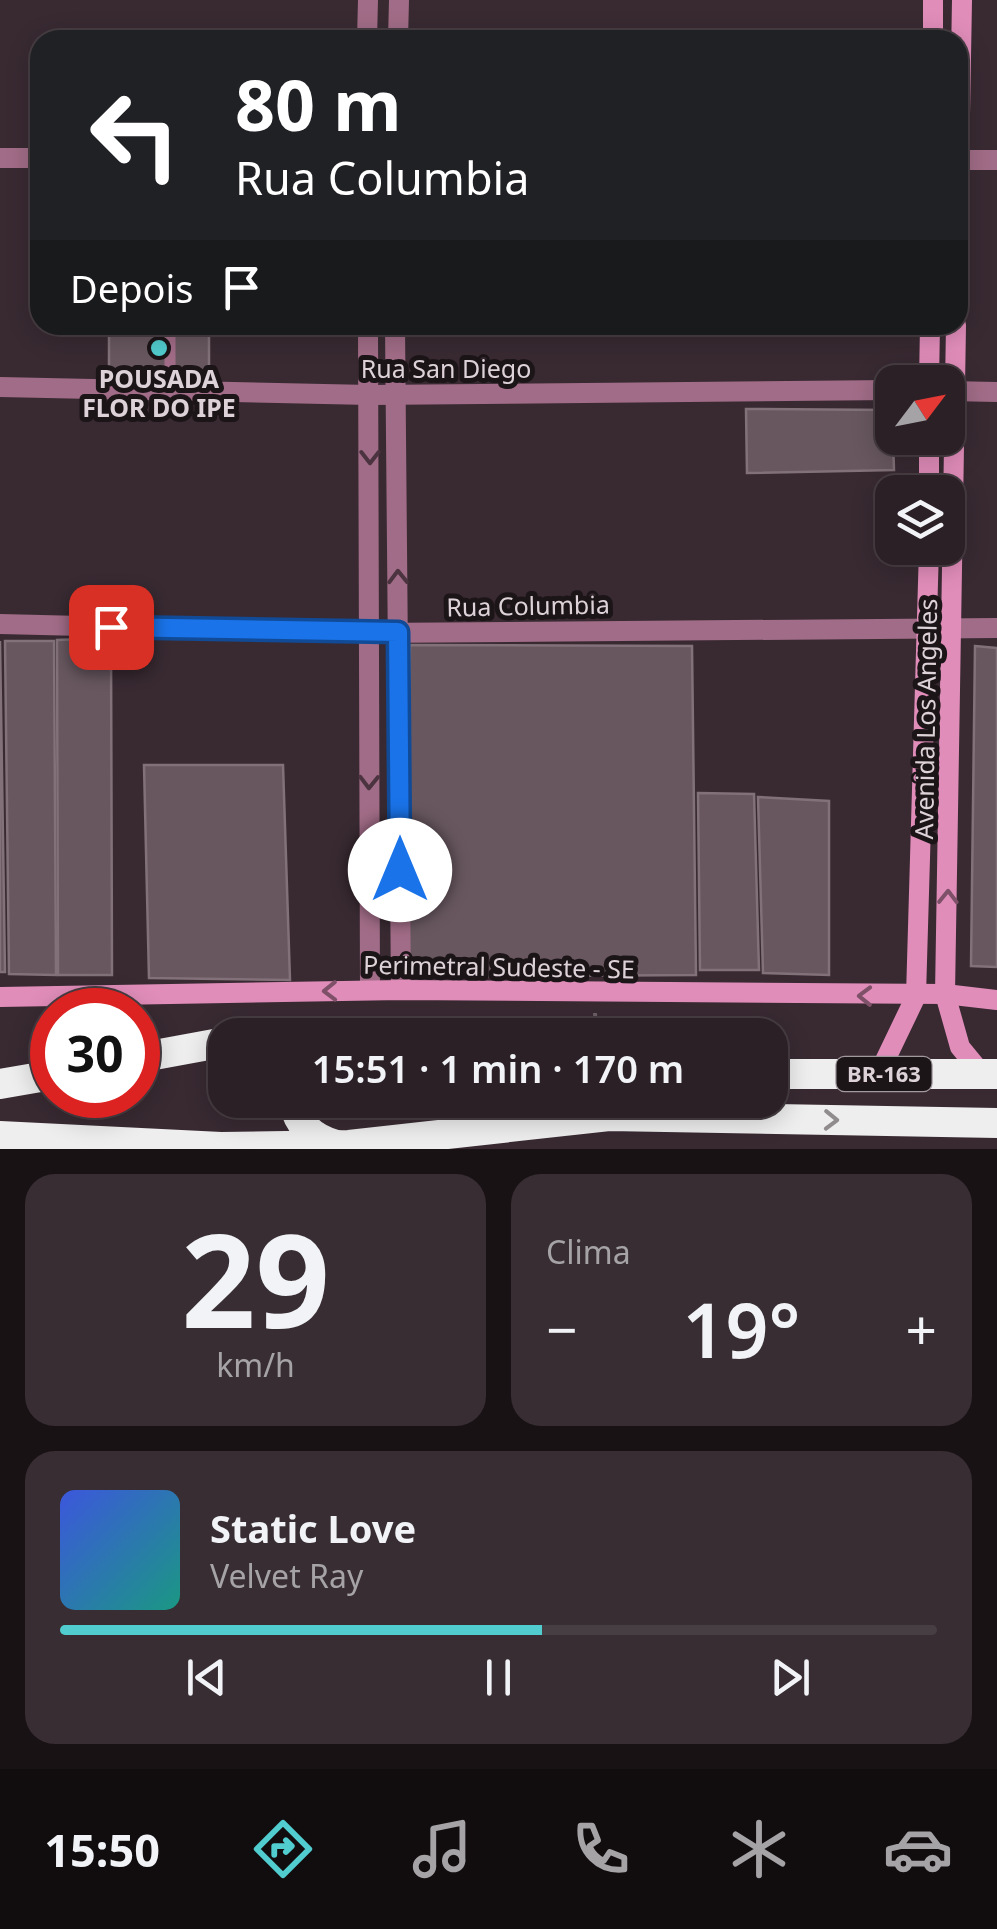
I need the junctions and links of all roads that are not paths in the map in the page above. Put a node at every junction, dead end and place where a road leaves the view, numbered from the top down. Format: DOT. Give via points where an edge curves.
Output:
graph roads {
  1 [pos="368,0"];
  2 [pos="399,0"];
  3 [pos="933,0"];
  4 [pos="962,0"];
  5 [pos="367,30"];
  6 [pos="398,30"];
  7 [pos="933,30"];
  8 [pos="961,30"];
  9 [pos="0,158"];
  10 [pos="30,158"];
  11 [pos="968,160"];
  12 [pos="997,160"];
  13 [pos="170,335"];
  14 [pos="368,335"];
  15 [pos="396,335"];
  16 [pos="930,335"];
  17 [pos="955,335"];
  18 [pos="930,365"];
  19 [pos="953,365"];
  20 [pos="0,387"];
  21 [pos="170,390"];
  22 [pos="875,390"];
  23 [pos="965,391"];
  24 [pos="997,392"];
  25 [pos="396,394"];
  26 [pos="370,395"];
  27 [pos="952,455"];
  28 [pos="929,565"];
  29 [pos="0,624"];
  30 [pos="928,626"];
  31 [pos="954,628"];
  32 [pos="997,628"];
  33 [pos="398,632"];
  34 [pos="371,634"];
  35 [pos="370,990"];
  36 [pos="400,990"];
  37 [pos="945,994"];
  38 [pos="0,996"];
  39 [pos="916,996"];
  40 [pos="997,1000"];
  41 [pos="208,1045"];
  42 [pos="160,1054"];
  43 [pos="788,1074"];
  44 [pos="866,1074"];
  45 [pos="990,1074"];
  46 [pos="30,1078"];
  47 [pos="0,1084"];
  48 [pos="300,1118"];
  49 [pos="997,1124"];
  50 [pos="0,1136"];
  51 [pos="338,1145"];
  1 -- 5 [label="street"];
  2 -- 6 [label="street"];
  3 -- 7 [label="street"];
  4 -- 8 [label="street"];
  9 -- 10 [label="street"];
  11 -- 12 [label="street"];
  13 -- 21 [label="lane"];
  14 -- 26 [label="street"];
  15 -- 25 [label="street"];
  16 -- 18 [label="street"];
  17 -- 19 [label="street, Avenida Los Angeles"];
  20 -- 21 [label="street, Rua San Diego"];
  21 -- 26 [label="street, Rua San Diego"];
  22 -- 25 [label="street, Rua San Diego"];
  23 -- 24 [label="street"];
  25 -- 26 [label="street, Rua San Diego"];
  33 -- 25 [label="street, one-way"];
  26 -- 34 [label="street, one-way"];
  27 -- 31 [label="street, Avenida Los Angeles"];
  28 -- 30 [label="street, Avenida Los Angeles"];
  29 -- 34 [label="street, Rua Columbia"];
  30 -- 31 [label="street, Rua Columbia"];
  30 -- 33 [label="street, Rua Columbia"];
  30 -- 39 [label="street, Avenida Los Angeles"];
  31 -- 32 [label="street, Rua Columbia"];
  37 -- 31 [label="street, Avenida Los Angeles, one-way"];
  33 -- 34 [label="street, Rua Columbia"];
  33 -- 36 [label="street"];
  34 -- 35 [label="street, one-way"];
  35 -- 36 [label="street, Perimetral Sudeste - SE"];
  35 -- 38 [label="street, Perimetral Sudeste - SE, one-way"];
  39 -- 36 [label="street, Perimetral Sudeste - SE, one-way"];
  37 -- 39 [label="street, Perimetral Sudeste - SE"];
  37 -- 40 [label="street, Perimetral Sudeste - SE"];
  37 -- 45 [label="street, Avenida Los Angeles" via="960,1047"];
  39 -- 44 [label="street" via="893,1051 880,1071"];
  41 -- 42 [label="highway"];
  43 -- 44 [label="highway, BR-163"];
  44 -- 45 [label="highway, BR-163"];
  46 -- 47 [label="highway"];
  48 -- 51 [label="highway" via="318,1140"];
  51 -- 49 [label="highway, BR-163, one-way" via="609,1116"];
  50 -- 51 [label="highway, BR-163" via="220,1147"];
}
